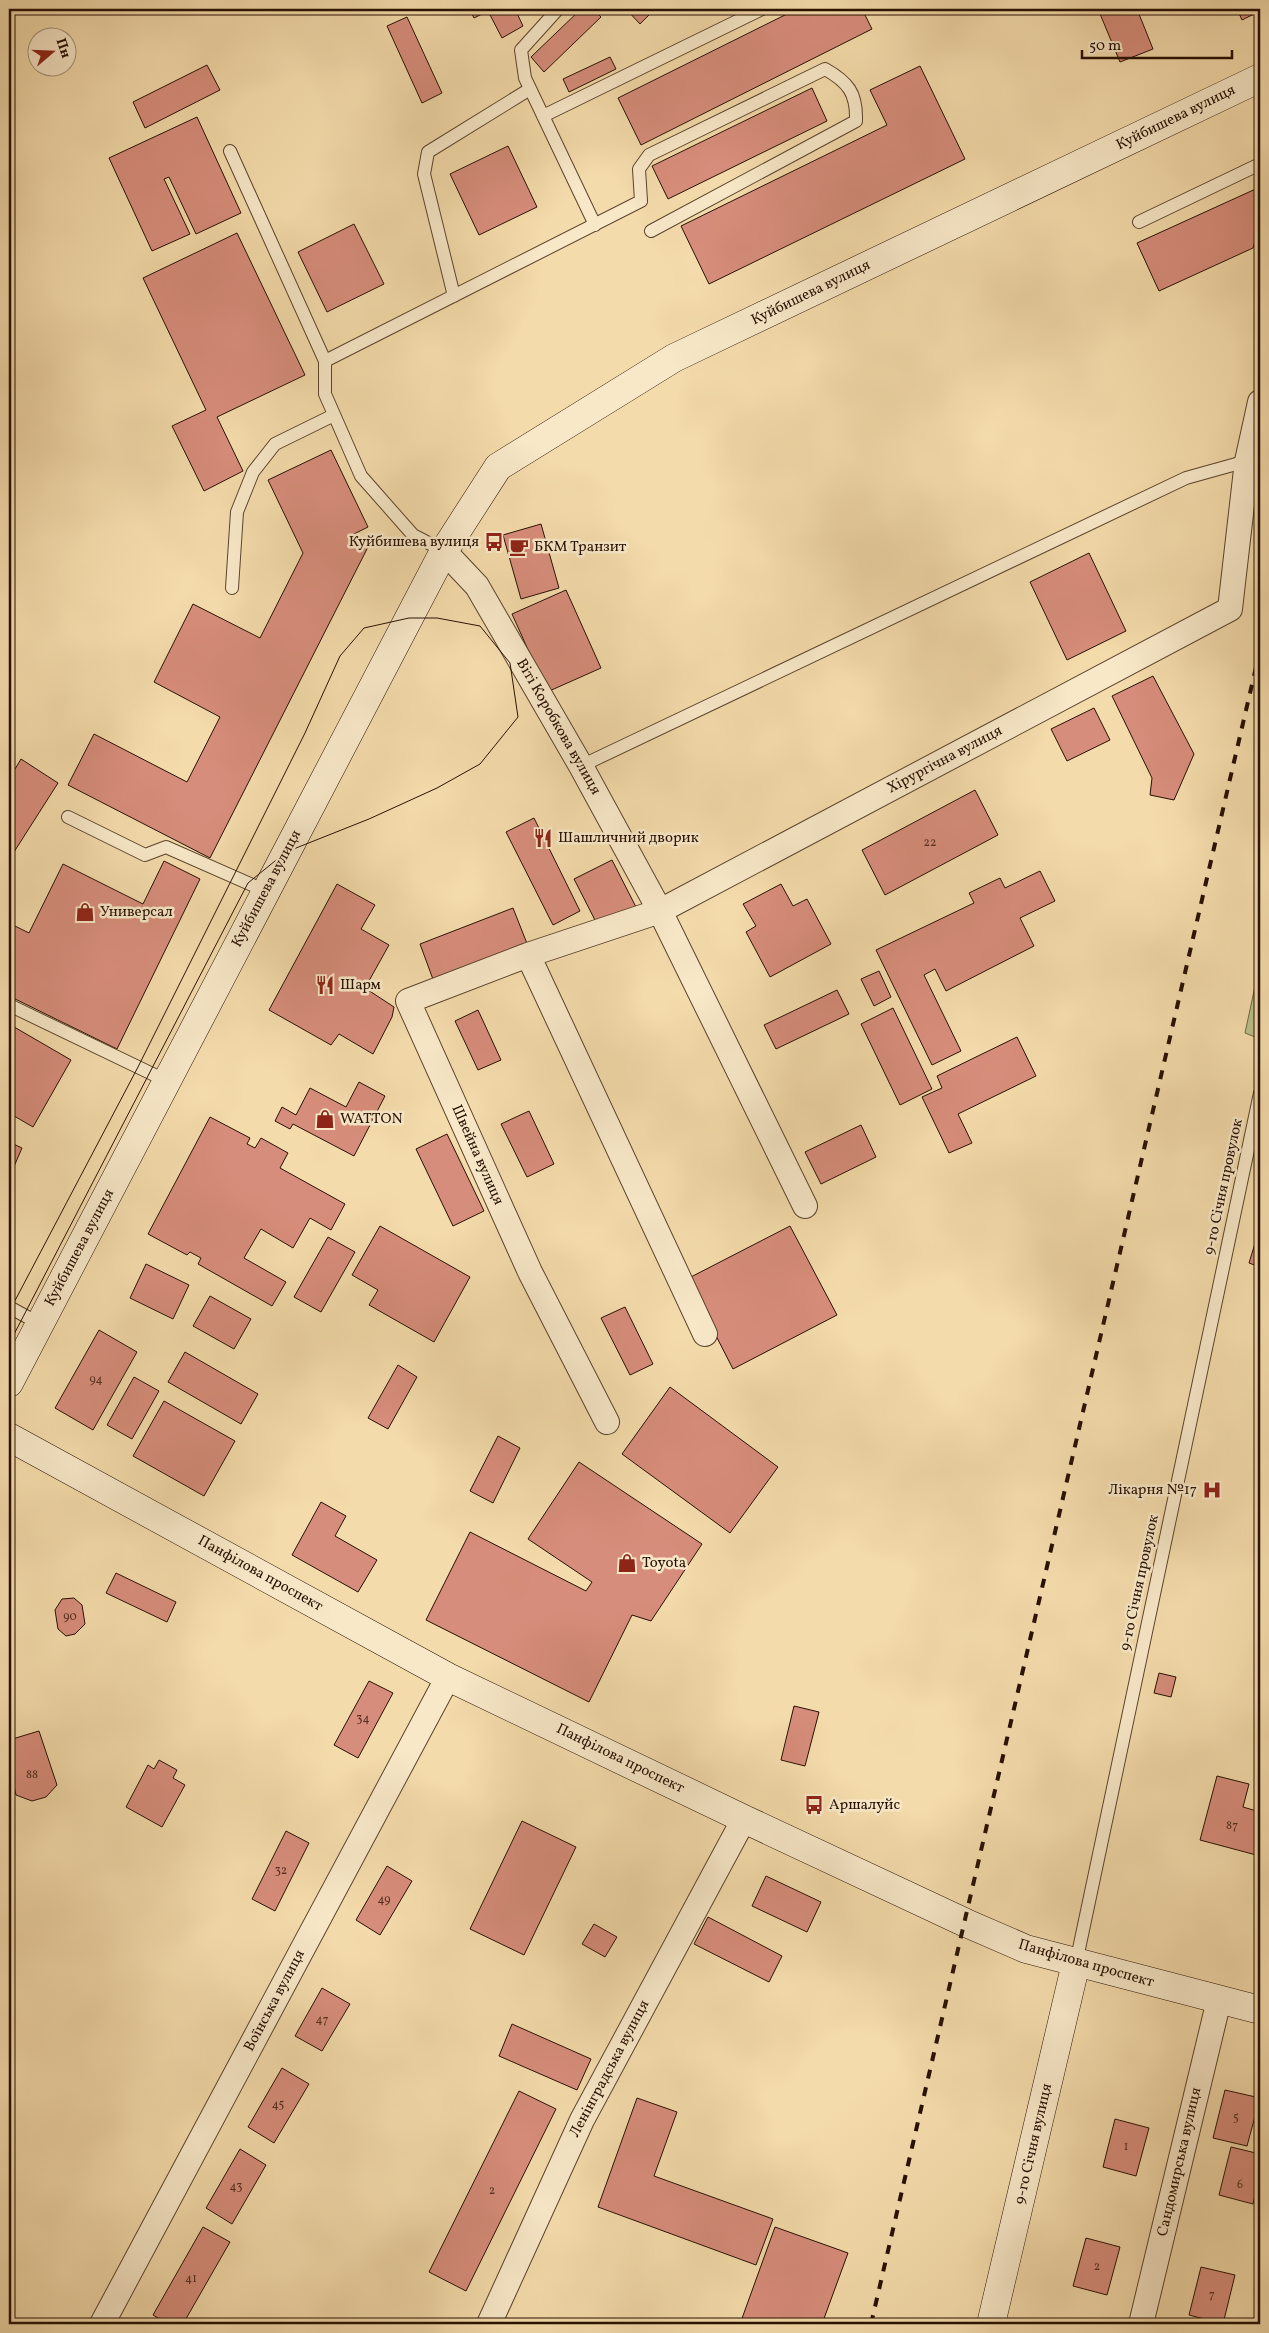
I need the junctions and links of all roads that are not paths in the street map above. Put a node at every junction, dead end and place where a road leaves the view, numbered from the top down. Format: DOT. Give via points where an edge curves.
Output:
graph roads {
  1 [pos="558,9"];
  2 [pos="762,9"];
  3 [pos="1260,78"];
  4 [pos="530,89"];
  5 [pos="543,116"];
  6 [pos="230,151"];
  7 [pos="1260,164"];
  8 [pos="1139,222"];
  9 [pos="595,225"];
  10 [pos="651,231"];
  11 [pos="454,296"];
  12 [pos="325,361"];
  13 [pos="1260,402"];
  14 [pos="334,415"];
  15 [pos="1247,461"];
  16 [pos="444,551"];
  17 [pos="232,588"];
  18 [pos="581,766"];
  19 [pos="68,818"];
  20 [pos="266,891"];
  21 [pos="660,910"];
  22 [pos="528,955"];
  23 [pos="9,1005"];
  24 [pos="167,1081"];
  25 [pos="1260,1093"];
  26 [pos="805,1206"];
  27 [pos="9,1307"];
  28 [pos="40,1324"];
  29 [pos="705,1334"];
  30 [pos="9,1383"];
  31 [pos="607,1422"];
  32 [pos="9,1437"];
  33 [pos="448,1677"];
  34 [pos="744,1819"];
  35 [pos="1076,1963"];
  36 [pos="1219,2000"];
  37 [pos="1260,2010"];
  38 [pos="102,2324"];
  39 [pos="489,2324"];
  40 [pos="991,2324"];
  41 [pos="1142,2324"];
  1 -- 4 [label="lane" via="521,50"];
  2 -- 5 [label="lane"];
  3 -- 16 [label="main road, Куйбишева вулиця" via="674,358 498,467"];
  4 -- 5 [label="lane"];
  4 -- 11 [label="lane" via="428,152 424,174"];
  5 -- 9 [label="lane"];
  6 -- 12 [label="lane"];
  7 -- 8 [label="lane"];
  9 -- 10 [label="lane" via="641,201 639,169 649,155 825,69 844,80 857,105 856,121"];
  9 -- 11 [label="lane"];
  11 -- 12 [label="lane"];
  12 -- 14 [label="lane" via="325,394"];
  13 -- 15 [label="street"];
  14 -- 16 [label="lane" via="361,476 412,534"];
  14 -- 17 [label="lane" via="275,444 253,472 237,512"];
  15 -- 18 [label="lane" via="1186,478"];
  15 -- 21 [label="street, Хірургічна вулиця" via="1230,608"];
  16 -- 18 [label="street, Віті Коробкова вулиця" via="477,586"];
  16 -- 20 [label="main road, Куйбишева вулиця"];
  18 -- 21 [label="street, Віті Коробкова вулиця"];
  19 -- 20 [label="lane" via="145,855 166,847"];
  20 -- 24 [label="main road, Куйбишева вулиця"];
  21 -- 22 [label="street, Швейна вулиця"];
  21 -- 26 [label="street"];
  22 -- 29 [label="street"];
  22 -- 31 [label="street, Швейна вулиця" via="408,1001 530,1272"];
  23 -- 24 [label="lane"];
  24 -- 28 [label="main road, Куйбишева вулиця"];
  25 -- 35 [label="lane, 9-го Січня провулок"];
  27 -- 28 [label="lane"];
  28 -- 30 [label="main road, Куйбишева вулиця"];
  32 -- 33 [label="main road, Панфілова проспект"];
  33 -- 34 [label="main road, Панфілова проспект"];
  33 -- 38 [label="street, Воїнська вулиця"];
  34 -- 35 [label="main road, Панфілова проспект" via="1026,1949"];
  34 -- 39 [label="street, Ленінградська вулиця" via="582,2120"];
  35 -- 36 [label="main road, Панфілова проспект"];
  35 -- 40 [label="main road, 9-го Січня вулиця"];
  36 -- 37 [label="main road, Панфілова проспект"];
  36 -- 41 [label="street, Сандомирська вулиця"];
}
